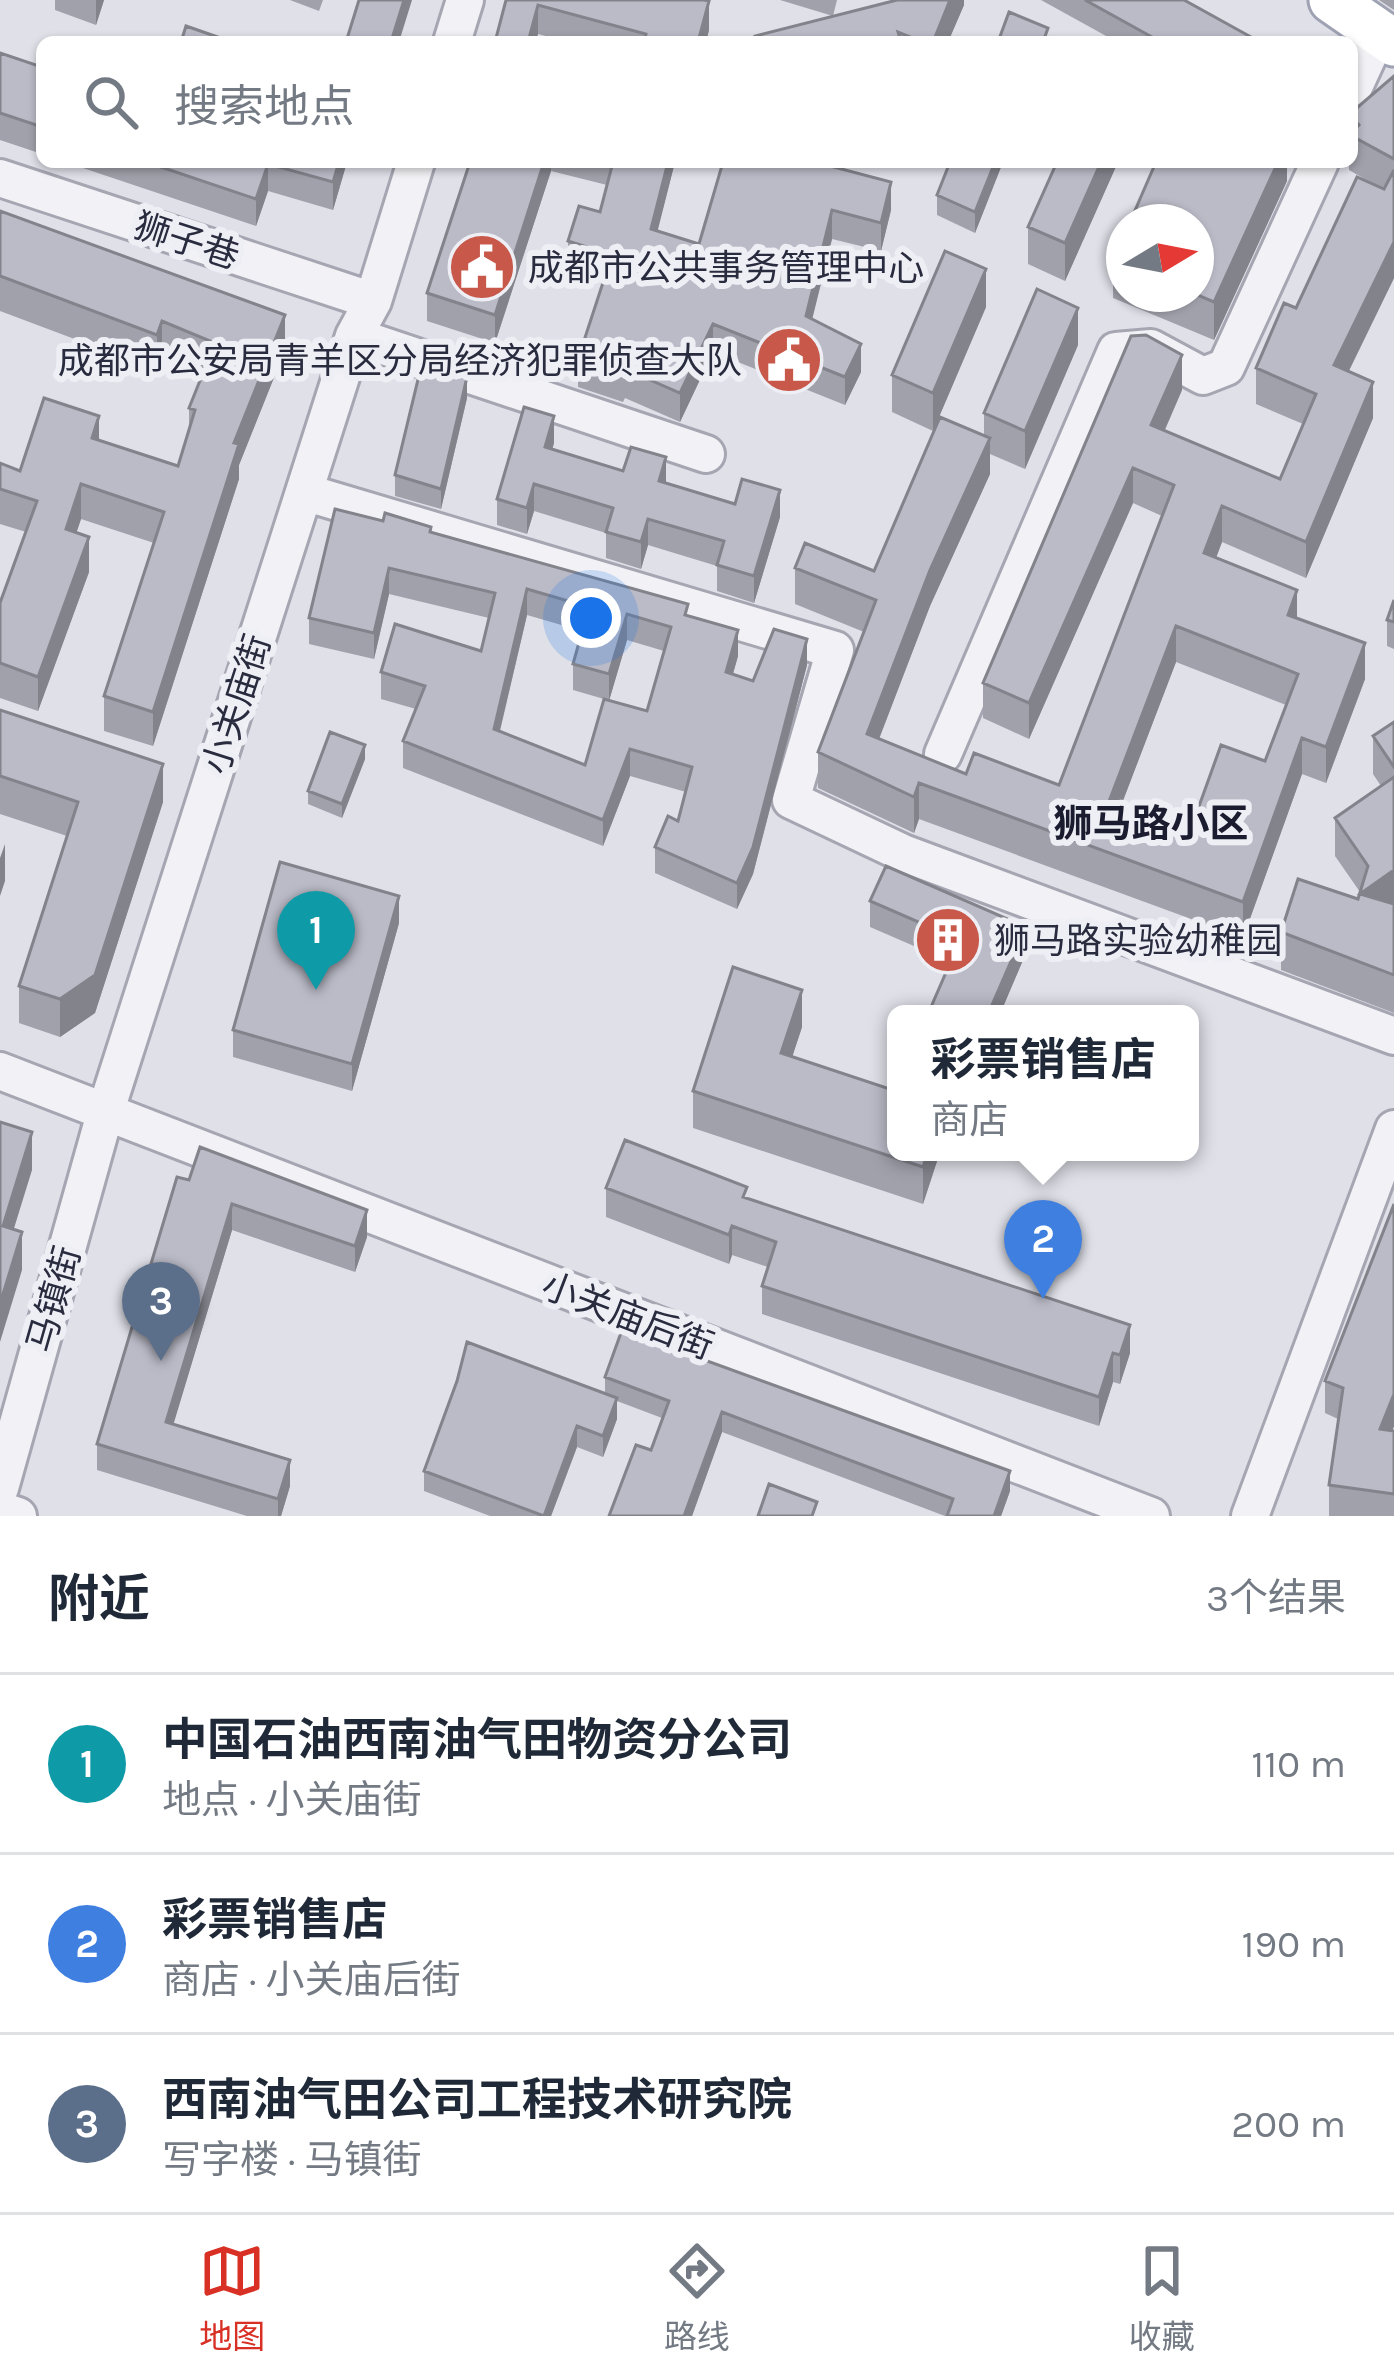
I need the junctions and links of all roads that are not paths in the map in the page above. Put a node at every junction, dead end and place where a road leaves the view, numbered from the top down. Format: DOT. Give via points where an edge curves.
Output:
graph roads {
  1 [pos="465,0"];
  2 [pos="1333,0"];
  3 [pos="454,36"];
  4 [pos="1387,37"];
  5 [pos="1358,82"];
  6 [pos="414,168"];
  7 [pos="1317,168"];
  8 [pos="0,178"];
  9 [pos="373,301"];
  10 [pos="354,336"];
  11 [pos="706,454"];
  12 [pos="304,492"];
  13 [pos="943,754"];
  14 [pos="1394,1036"];
  15 [pos="0,1071"];
  16 [pos="106,1110"];
  17 [pos="1394,1129"];
  18 [pos="0,1488"];
  19 [pos="1104,1508"];
  20 [pos="0,1510"];
  21 [pos="18,1516"];
  22 [pos="1151,1516"];
  23 [pos="1250,1516"];
  1 -- 3 [label="street"];
  2 -- 4 [label="main road"];
  4 -- 5 [label="street"];
  6 -- 9 [label="street, 小关庙街"];
  7 -- 13 [label="street" via="1226,367 1203,376 1150,348 1116,351"];
  8 -- 9 [label="street, 狮子巷"];
  9 -- 10 [label="street, 小关庙街"];
  10 -- 11 [label="street"];
  10 -- 12 [label="street, 小关庙街"];
  12 -- 14 [label="street" via="835,650 791,800 903,853"];
  12 -- 16 [label="street, 小关庙街"];
  15 -- 16 [label="street, 小关庙后街"];
  16 -- 18 [label="street, 马镇街"];
  16 -- 19 [label="street, 小关庙后街"];
  17 -- 23 [label="street"];
  19 -- 22 [label="street, 小关庙后街"];
  20 -- 21 [label="street"];
}
